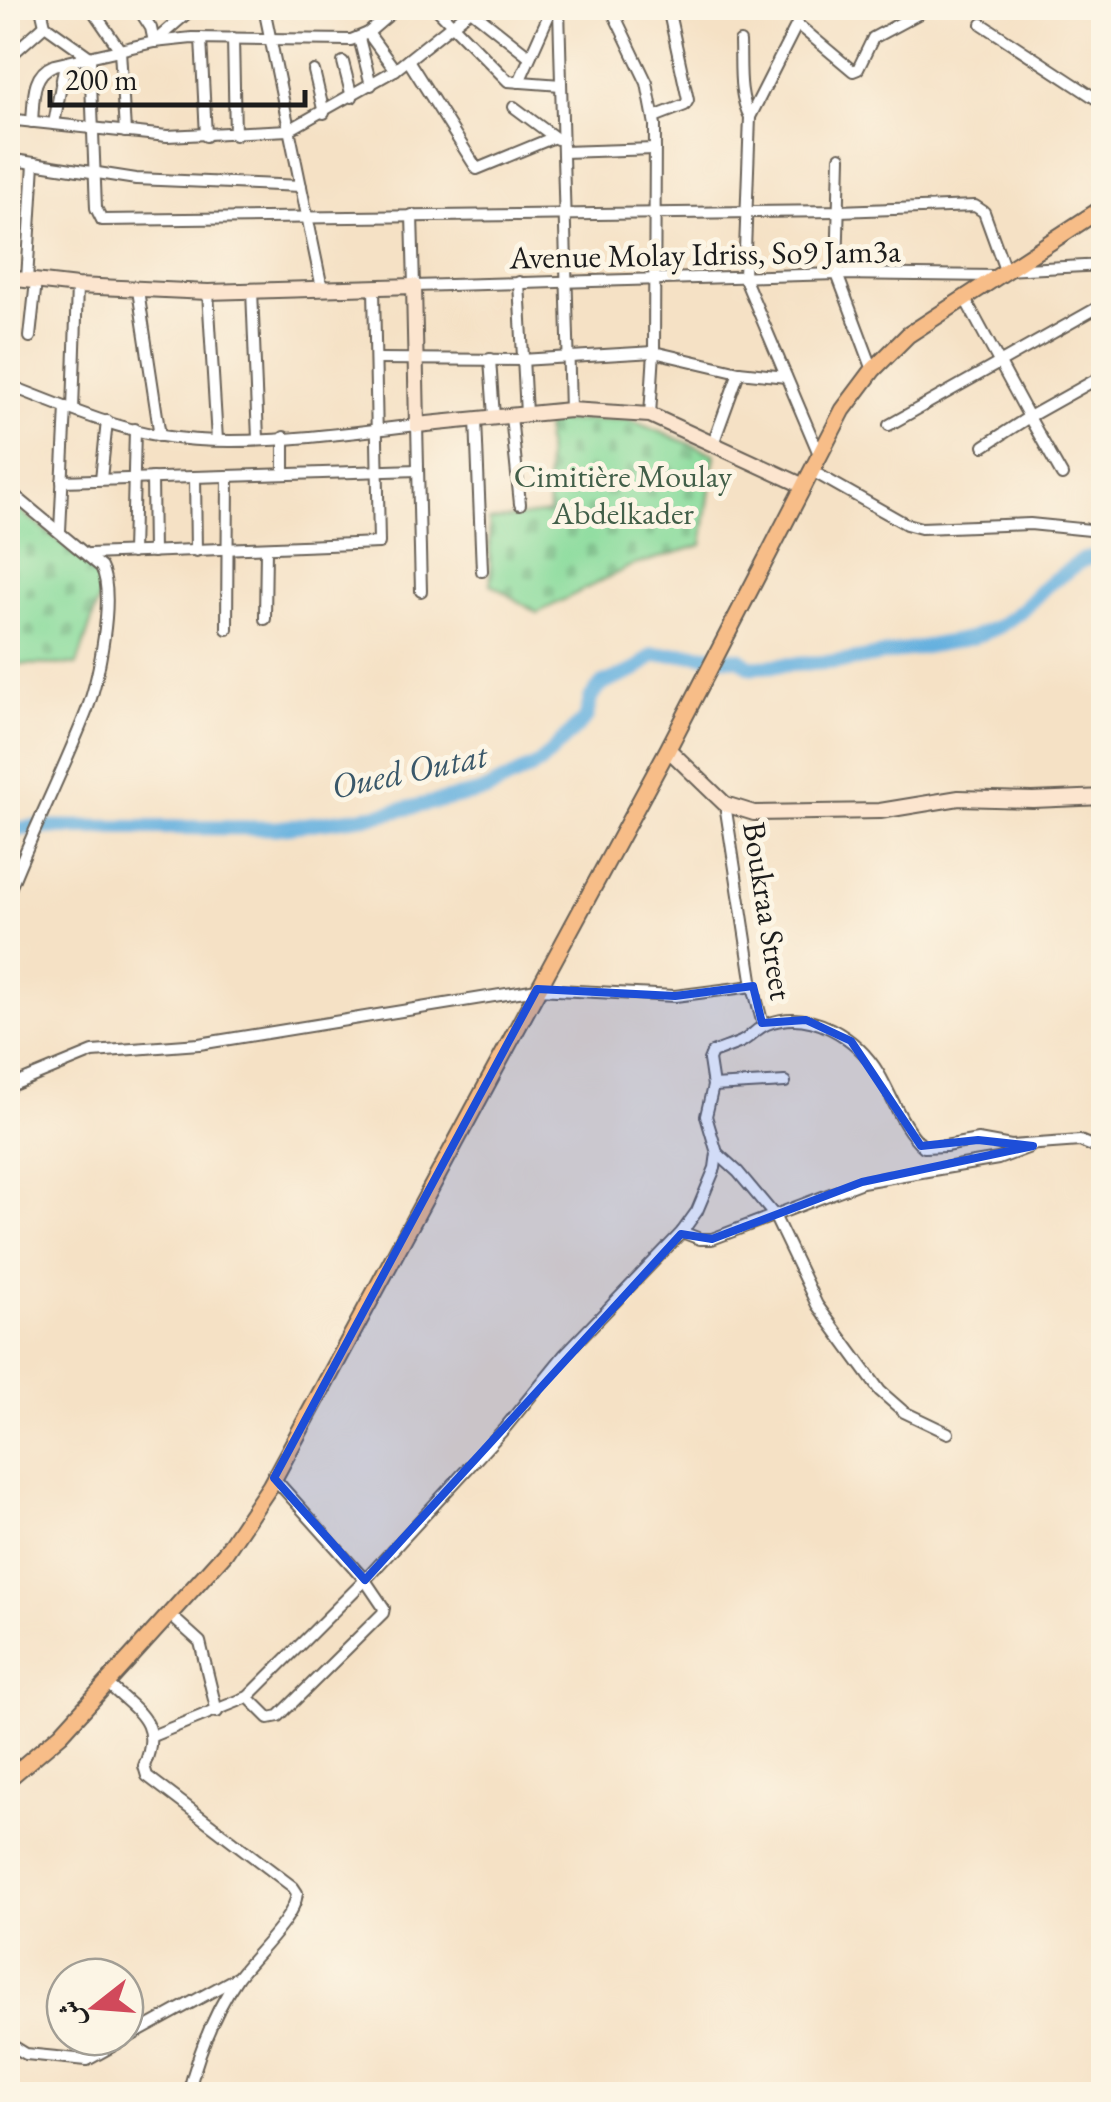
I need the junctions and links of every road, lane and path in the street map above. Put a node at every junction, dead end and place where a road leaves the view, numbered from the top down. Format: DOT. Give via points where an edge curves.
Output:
graph roads {
  1 [pos="41,8"];
  2 [pos="91,8"];
  3 [pos="138,8"];
  4 [pos="192,8"];
  5 [pos="264,8"];
  6 [pos="396,8"];
  7 [pos="436,8"];
  8 [pos="472,8"];
  9 [pos="556,8"];
  10 [pos="611,8"];
  11 [pos="668,8"];
  12 [pos="794,8"];
  13 [pos="929,8"];
  14 [pos="797,24"];
  15 [pos="982,24"];
  16 [pos="46,25"];
  17 [pos="452,26"];
  18 [pos="364,36"];
  19 [pos="270,37"];
  20 [pos="201,38"];
  21 [pos="233,38"];
  22 [pos="154,42"];
  23 [pos="740,42"];
  24 [pos="120,50"];
  25 [pos="529,56"];
  26 [pos="9,57"];
  27 [pos="90,57"];
  28 [pos="408,60"];
  29 [pos="344,62"];
  30 [pos="65,63"];
  31 [pos="395,70"];
  32 [pos="314,71"];
  33 [pos="520,82"];
  34 [pos="371,85"];
  35 [pos="561,85"];
  36 [pos="352,97"];
  37 [pos="1104,104"];
  38 [pos="514,107"];
  39 [pos="324,113"];
  40 [pos="654,117"];
  41 [pos="750,117"];
  42 [pos="12,119"];
  43 [pos="32,122"];
  44 [pos="54,124"];
  45 [pos="92,128"];
  46 [pos="290,130"];
  47 [pos="8,132"];
  48 [pos="125,132"];
  49 [pos="236,135"];
  50 [pos="206,136"];
  51 [pos="559,143"];
  52 [pos="655,149"];
  53 [pos="840,157"];
  54 [pos="8,159"];
  55 [pos="34,163"];
  56 [pos="94,172"];
  57 [pos="301,186"];
  58 [pos="1104,206"];
  59 [pos="745,210"];
  60 [pos="839,211"];
  61 [pos="654,212"];
  62 [pos="412,214"];
  63 [pos="564,215"];
  64 [pos="308,218"];
  65 [pos="1104,266"];
  66 [pos="1001,273"];
  67 [pos="837,274"];
  68 [pos="654,277"];
  69 [pos="744,277"];
  70 [pos="8,278"];
  71 [pos="31,280"];
  72 [pos="566,281"];
  73 [pos="520,282"];
  74 [pos="76,286"];
  75 [pos="414,286"];
  76 [pos="322,288"];
  77 [pos="374,288"];
  78 [pos="138,290"];
  79 [pos="252,290"];
  80 [pos="208,292"];
  81 [pos="964,297"];
  82 [pos="1104,304"];
  83 [pos="30,337"];
  84 [pos="654,352"];
  85 [pos="569,354"];
  86 [pos="416,358"];
  87 [pos="490,359"];
  88 [pos="376,360"];
  89 [pos="521,360"];
  90 [pos="999,361"];
  91 [pos="873,370"];
  92 [pos="739,372"];
  93 [pos="1104,375"];
  94 [pos="786,377"];
  95 [pos="8,385"];
  96 [pos="70,409"];
  97 [pos="570,410"];
  98 [pos="518,415"];
  99 [pos="650,415"];
  100 [pos="494,418"];
  101 [pos="1029,418"];
  102 [pos="476,419"];
  103 [pos="107,422"];
  104 [pos="417,424"];
  105 [pos="889,425"];
  106 [pos="378,429"];
  107 [pos="135,430"];
  108 [pos="160,436"];
  109 [pos="284,437"];
  110 [pos="258,439"];
  111 [pos="217,440"];
  112 [pos="713,444"];
  113 [pos="984,446"];
  114 [pos="820,454"];
  115 [pos="418,470"];
  116 [pos="379,471"];
  117 [pos="284,474"];
  118 [pos="1062,475"];
  119 [pos="195,476"];
  120 [pos="228,476"];
  121 [pos="134,478"];
  122 [pos="152,478"];
  123 [pos="808,478"];
  124 [pos="101,480"];
  125 [pos="62,481"];
  126 [pos="8,490"];
  127 [pos="520,504"];
  128 [pos="1090,530"];
  129 [pos="60,531"];
  130 [pos="266,549"];
  131 [pos="228,550"];
  132 [pos="196,551"];
  133 [pos="132,552"];
  134 [pos="154,552"];
  135 [pos="89,554"];
  136 [pos="482,571"];
  137 [pos="422,590"];
  138 [pos="265,619"];
  139 [pos="226,629"];
  140 [pos="668,748"];
  141 [pos="1104,797"];
  142 [pos="725,804"];
  143 [pos="8,894"];
  144 [pos="753,986"];
  145 [pos="537,989"];
  146 [pos="762,1025"];
  147 [pos="785,1082"];
  148 [pos="713,1086"];
  149 [pos="8,1088"];
  150 [pos="1033,1146"];
  151 [pos="1104,1151"];
  152 [pos="718,1153"];
  153 [pos="774,1215"];
  154 [pos="682,1232"];
  155 [pos="948,1433"];
  156 [pos="274,1478"];
  157 [pos="365,1580"];
  158 [pos="169,1614"];
  159 [pos="108,1683"];
  160 [pos="248,1698"];
  161 [pos="217,1712"];
  162 [pos="152,1736"];
  163 [pos="8,1779"];
  164 [pos="238,1977"];
  165 [pos="8,2043"];
  166 [pos="188,2094"];
  1 -- 16 [label="street"];
  2 -- 24 [label="street"];
  3 -- 22 [label="street"];
  4 -- 22 [label="street"];
  5 -- 19 [label="street"];
  6 -- 18 [label="street"];
  7 -- 17 [label="street"];
  8 -- 17 [label="street"];
  8 -- 25 [label="street"];
  9 -- 25 [label="street"];
  9 -- 35 [label="street"];
  10 -- 40 [label="street" via="647,83"];
  11 -- 40 [label="street" via="688,100"];
  12 -- 14 [label="street"];
  13 -- 14 [label="street" via="873,38 856,70"];
  14 -- 41 [label="street"];
  15 -- 37 [label="street"];
  16 -- 26 [label="street"];
  16 -- 27 [label="street"];
  17 -- 28 [label="street"];
  17 -- 33 [label="street" via="501,76"];
  18 -- 19 [label="street" via="326,42"];
  18 -- 31 [label="street"];
  18 -- 34 [label="street"];
  19 -- 21 [label="street"];
  19 -- 46 [label="street"];
  20 -- 21 [label="street"];
  20 -- 22 [label="street"];
  20 -- 50 [label="street"];
  21 -- 49 [label="street"];
  22 -- 24 [label="street"];
  23 -- 41 [label="street"];
  24 -- 27 [label="street"];
  24 -- 48 [label="street"];
  25 -- 33 [label="street"];
  27 -- 30 [label="street"];
  27 -- 45 [label="street"];
  28 -- 31 [label="street"];
  28 -- 51 [label="street" via="477,169"];
  29 -- 36 [label="street"];
  30 -- 43 [label="street" via="39,74"];
  30 -- 44 [label="street"];
  31 -- 34 [label="street"];
  32 -- 39 [label="street"];
  33 -- 35 [label="street"];
  34 -- 36 [label="street"];
  35 -- 51 [label="street"];
  36 -- 39 [label="street"];
  38 -- 51 [label="street"];
  39 -- 46 [label="street"];
  40 -- 52 [label="street"];
  41 -- 59 [label="street"];
  42 -- 43 [label="street"];
  42 -- 47 [label="street"];
  43 -- 44 [label="street"];
  44 -- 45 [label="street"];
  45 -- 48 [label="street"];
  45 -- 56 [label="street"];
  46 -- 49 [label="street"];
  46 -- 57 [label="street"];
  48 -- 50 [label="street"];
  49 -- 50 [label="street"];
  51 -- 52 [label="street"];
  51 -- 63 [label="street"];
  52 -- 61 [label="street"];
  53 -- 60 [label="street"];
  54 -- 55 [label="street"];
  55 -- 56 [label="street"];
  55 -- 71 [label="street"];
  56 -- 57 [label="street" via="136,180"];
  56 -- 64 [label="street" via="102,220"];
  57 -- 64 [label="street"];
  58 -- 66 [label="main road"];
  59 -- 60 [label="street"];
  59 -- 61 [label="street"];
  59 -- 69 [label="street"];
  60 -- 66 [label="street" via="975,206 984,212"];
  60 -- 67 [label="street"];
  61 -- 63 [label="street"];
  61 -- 68 [label="street"];
  62 -- 63 [label="street"];
  62 -- 64 [label="street"];
  62 -- 75 [label="street"];
  63 -- 72 [label="street"];
  64 -- 76 [label="street"];
  65 -- 66 [label="street, Avenue Molay Idriss, So9 Jam3a"];
  66 -- 67 [label="street, Avenue Molay Idriss, So9 Jam3a"];
  66 -- 81 [label="main road"];
  67 -- 69 [label="street, Avenue Molay Idriss, So9 Jam3a"];
  67 -- 91 [label="street"];
  68 -- 69 [label="street, Avenue Molay Idriss, So9 Jam3a"];
  68 -- 72 [label="street, Avenue Molay Idriss, So9 Jam3a"];
  68 -- 84 [label="street"];
  69 -- 94 [label="street"];
  70 -- 71 [label="street"];
  71 -- 74 [label="street"];
  71 -- 83 [label="street"];
  72 -- 73 [label="street, Avenue Molay Idriss, So9 Jam3a"];
  72 -- 85 [label="street"];
  73 -- 75 [label="street, Avenue Molay Idriss, So9 Jam3a"];
  73 -- 89 [label="street"];
  74 -- 78 [label="street"];
  74 -- 96 [label="street"];
  75 -- 77 [label="street"];
  75 -- 86 [label="street"];
  76 -- 77 [label="street"];
  76 -- 79 [label="street"];
  77 -- 88 [label="street"];
  78 -- 80 [label="street"];
  78 -- 108 [label="street"];
  79 -- 80 [label="street"];
  79 -- 110 [label="street"];
  80 -- 111 [label="street"];
  81 -- 90 [label="street"];
  81 -- 91 [label="main road" via="908,335"];
  82 -- 90 [label="street"];
  84 -- 85 [label="street"];
  84 -- 92 [label="street"];
  84 -- 99 [label="street"];
  85 -- 89 [label="street"];
  85 -- 97 [label="street"];
  86 -- 87 [label="street"];
  86 -- 88 [label="street"];
  86 -- 104 [label="street"];
  87 -- 89 [label="street"];
  87 -- 100 [label="street"];
  88 -- 106 [label="street"];
  89 -- 98 [label="street"];
  90 -- 101 [label="street"];
  90 -- 105 [label="street"];
  91 -- 114 [label="main road"];
  92 -- 94 [label="street"];
  92 -- 112 [label="street"];
  93 -- 101 [label="street"];
  94 -- 114 [label="street"];
  95 -- 96 [label="street"];
  96 -- 103 [label="street"];
  96 -- 125 [label="street"];
  97 -- 98 [label="street"];
  97 -- 99 [label="street"];
  98 -- 100 [label="street"];
  98 -- 127 [label="street"];
  99 -- 112 [label="street"];
  100 -- 102 [label="street"];
  101 -- 113 [label="street"];
  101 -- 118 [label="street"];
  102 -- 104 [label="street"];
  102 -- 136 [label="street"];
  103 -- 107 [label="street"];
  103 -- 124 [label="street"];
  104 -- 106 [label="street"];
  104 -- 115 [label="street"];
  106 -- 109 [label="street"];
  106 -- 116 [label="street"];
  107 -- 108 [label="street"];
  107 -- 121 [label="street"];
  108 -- 111 [label="street"];
  109 -- 110 [label="street"];
  109 -- 117 [label="street"];
  110 -- 111 [label="street"];
  112 -- 123 [label="street"];
  114 -- 123 [label="main road"];
  115 -- 116 [label="street"];
  115 -- 137 [label="street"];
  116 -- 117 [label="street"];
  116 -- 130 [label="street" via="378,543"];
  117 -- 120 [label="street"];
  119 -- 120 [label="street"];
  119 -- 122 [label="street"];
  119 -- 132 [label="street"];
  120 -- 131 [label="street"];
  121 -- 122 [label="street"];
  121 -- 124 [label="street"];
  121 -- 133 [label="street"];
  122 -- 134 [label="street"];
  123 -- 128 [label="street" via="921,528 1030,524"];
  123 -- 140 [label="main road"];
  124 -- 125 [label="street"];
  125 -- 129 [label="street"];
  126 -- 129 [label="street"];
  129 -- 135 [label="street"];
  130 -- 131 [label="street"];
  130 -- 138 [label="street"];
  131 -- 132 [label="street"];
  131 -- 139 [label="street"];
  132 -- 134 [label="street"];
  133 -- 134 [label="street"];
  133 -- 135 [label="street"];
  135 -- 143 [label="street" via="106,576 108,611 88,706"];
  140 -- 142 [label="street"];
  140 -- 145 [label="main road"];
  141 -- 142 [label="street" via="946,799 849,813 754,813"];
  142 -- 144 [label="street, Boukraa Street"];
  144 -- 145 [label="street" via="676,996"];
  144 -- 146 [label="street, Boukraa Street"];
  145 -- 149 [label="street" via="198,1044 93,1052"];
  145 -- 156 [label="main road"];
  146 -- 148 [label="street" via="712,1053"];
  146 -- 150 [label="street" via="794,1018 839,1032 872,1064 924,1146 978,1140"];
  147 -- 148 [label="street"];
  148 -- 152 [label="street" via="706,1116"];
  150 -- 151 [label="street" via="1080,1142"];
  150 -- 153 [label="street" via="998,1159 862,1182"];
  152 -- 153 [label="street"];
  152 -- 154 [label="street" via="707,1190"];
  153 -- 154 [label="street" via="712,1239"];
  153 -- 155 [label="street" via="817,1305 848,1350 892,1403"];
  154 -- 157 [label="street"];
  156 -- 157 [label="street"];
  156 -- 158 [label="main road" via="225,1552"];
  157 -- 160 [label="street"];
  157 -- 160 [label="street" via="383,1613 275,1719"];
  158 -- 159 [label="main road"];
  158 -- 161 [label="street" via="200,1642"];
  159 -- 162 [label="street"];
  159 -- 163 [label="main road"];
  160 -- 161 [label="street"];
  161 -- 162 [label="street"];
  162 -- 164 [label="street" via="147,1776 297,1894"];
  164 -- 165 [label="street" via="87,2060 26,2054"];
  164 -- 166 [label="street" via="211,2027"];
}
